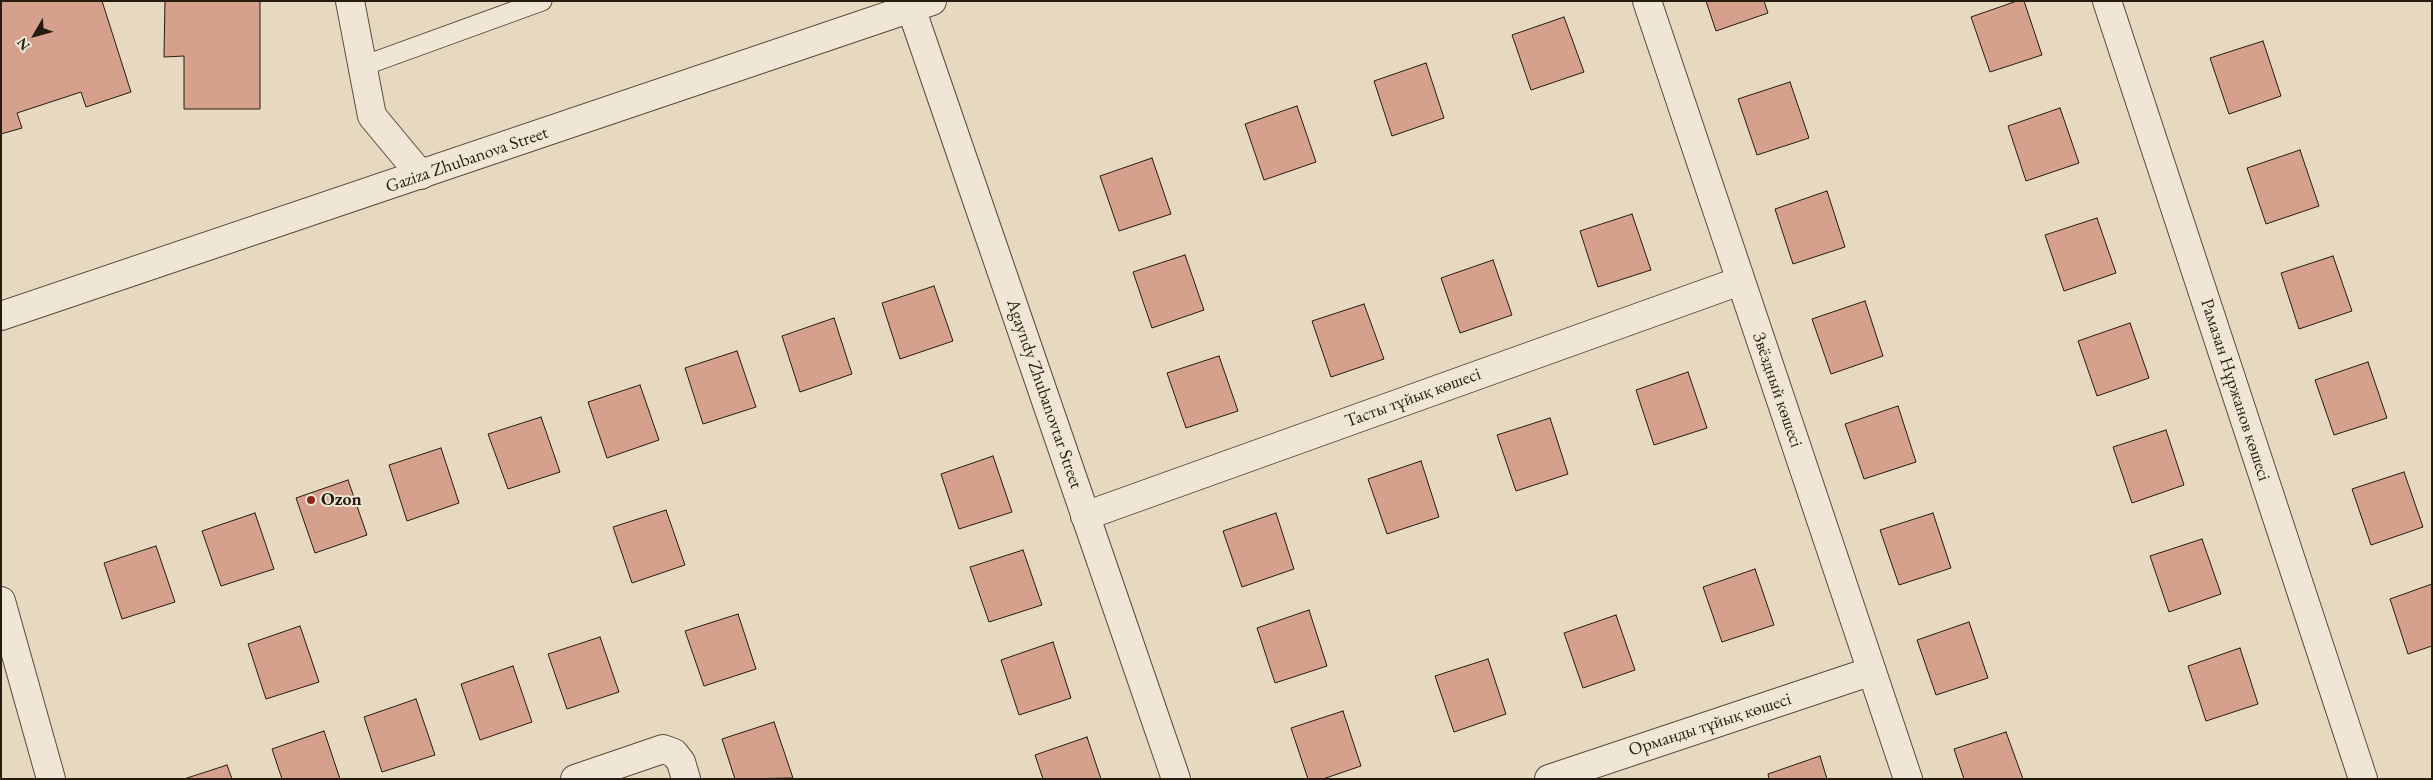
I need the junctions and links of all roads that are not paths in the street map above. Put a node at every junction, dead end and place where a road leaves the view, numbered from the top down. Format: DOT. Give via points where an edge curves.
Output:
graph roads {
  1 [pos="350,1"];
  2 [pos="542,1"];
  3 [pos="1647,1"];
  4 [pos="2107,1"];
  5 [pos="922,5"];
  6 [pos="363,66"];
  7 [pos="421,175"];
  8 [pos="1740,281"];
  9 [pos="1,316"];
  10 [pos="1085,516"];
  11 [pos="1,601"];
  12 [pos="1872,671"];
  13 [pos="51,779"];
  14 [pos="576,779"];
  15 [pos="686,779"];
  16 [pos="1176,779"];
  17 [pos="1549,779"];
  18 [pos="1908,779"];
  19 [pos="2363,779"];
  1 -- 6 [label="street"];
  2 -- 6 [label="lane"];
  3 -- 8 [label="street, Звёздный көшесі"];
  4 -- 19 [label="street, Рамазан Нұржанов көшесі"];
  5 -- 7 [label="street, Gaziza Zhubanova Street"];
  5 -- 10 [label="street, Agayndy Zhubanovtar Street"];
  6 -- 7 [label="street" via="372,116"];
  7 -- 9 [label="street, Gaziza Zhubanova Street"];
  8 -- 10 [label="street, Тасты тұйық көшесі"];
  8 -- 12 [label="street, Звёздный көшесі"];
  10 -- 16 [label="street, Agayndy Zhubanovtar Street"];
  11 -- 13 [label="street"];
  12 -- 17 [label="street, Орманды тұйық көшесі"];
  12 -- 18 [label="street, Звёздный көшесі"];
  14 -- 15 [label="street" via="663,749 681,762"];
}
